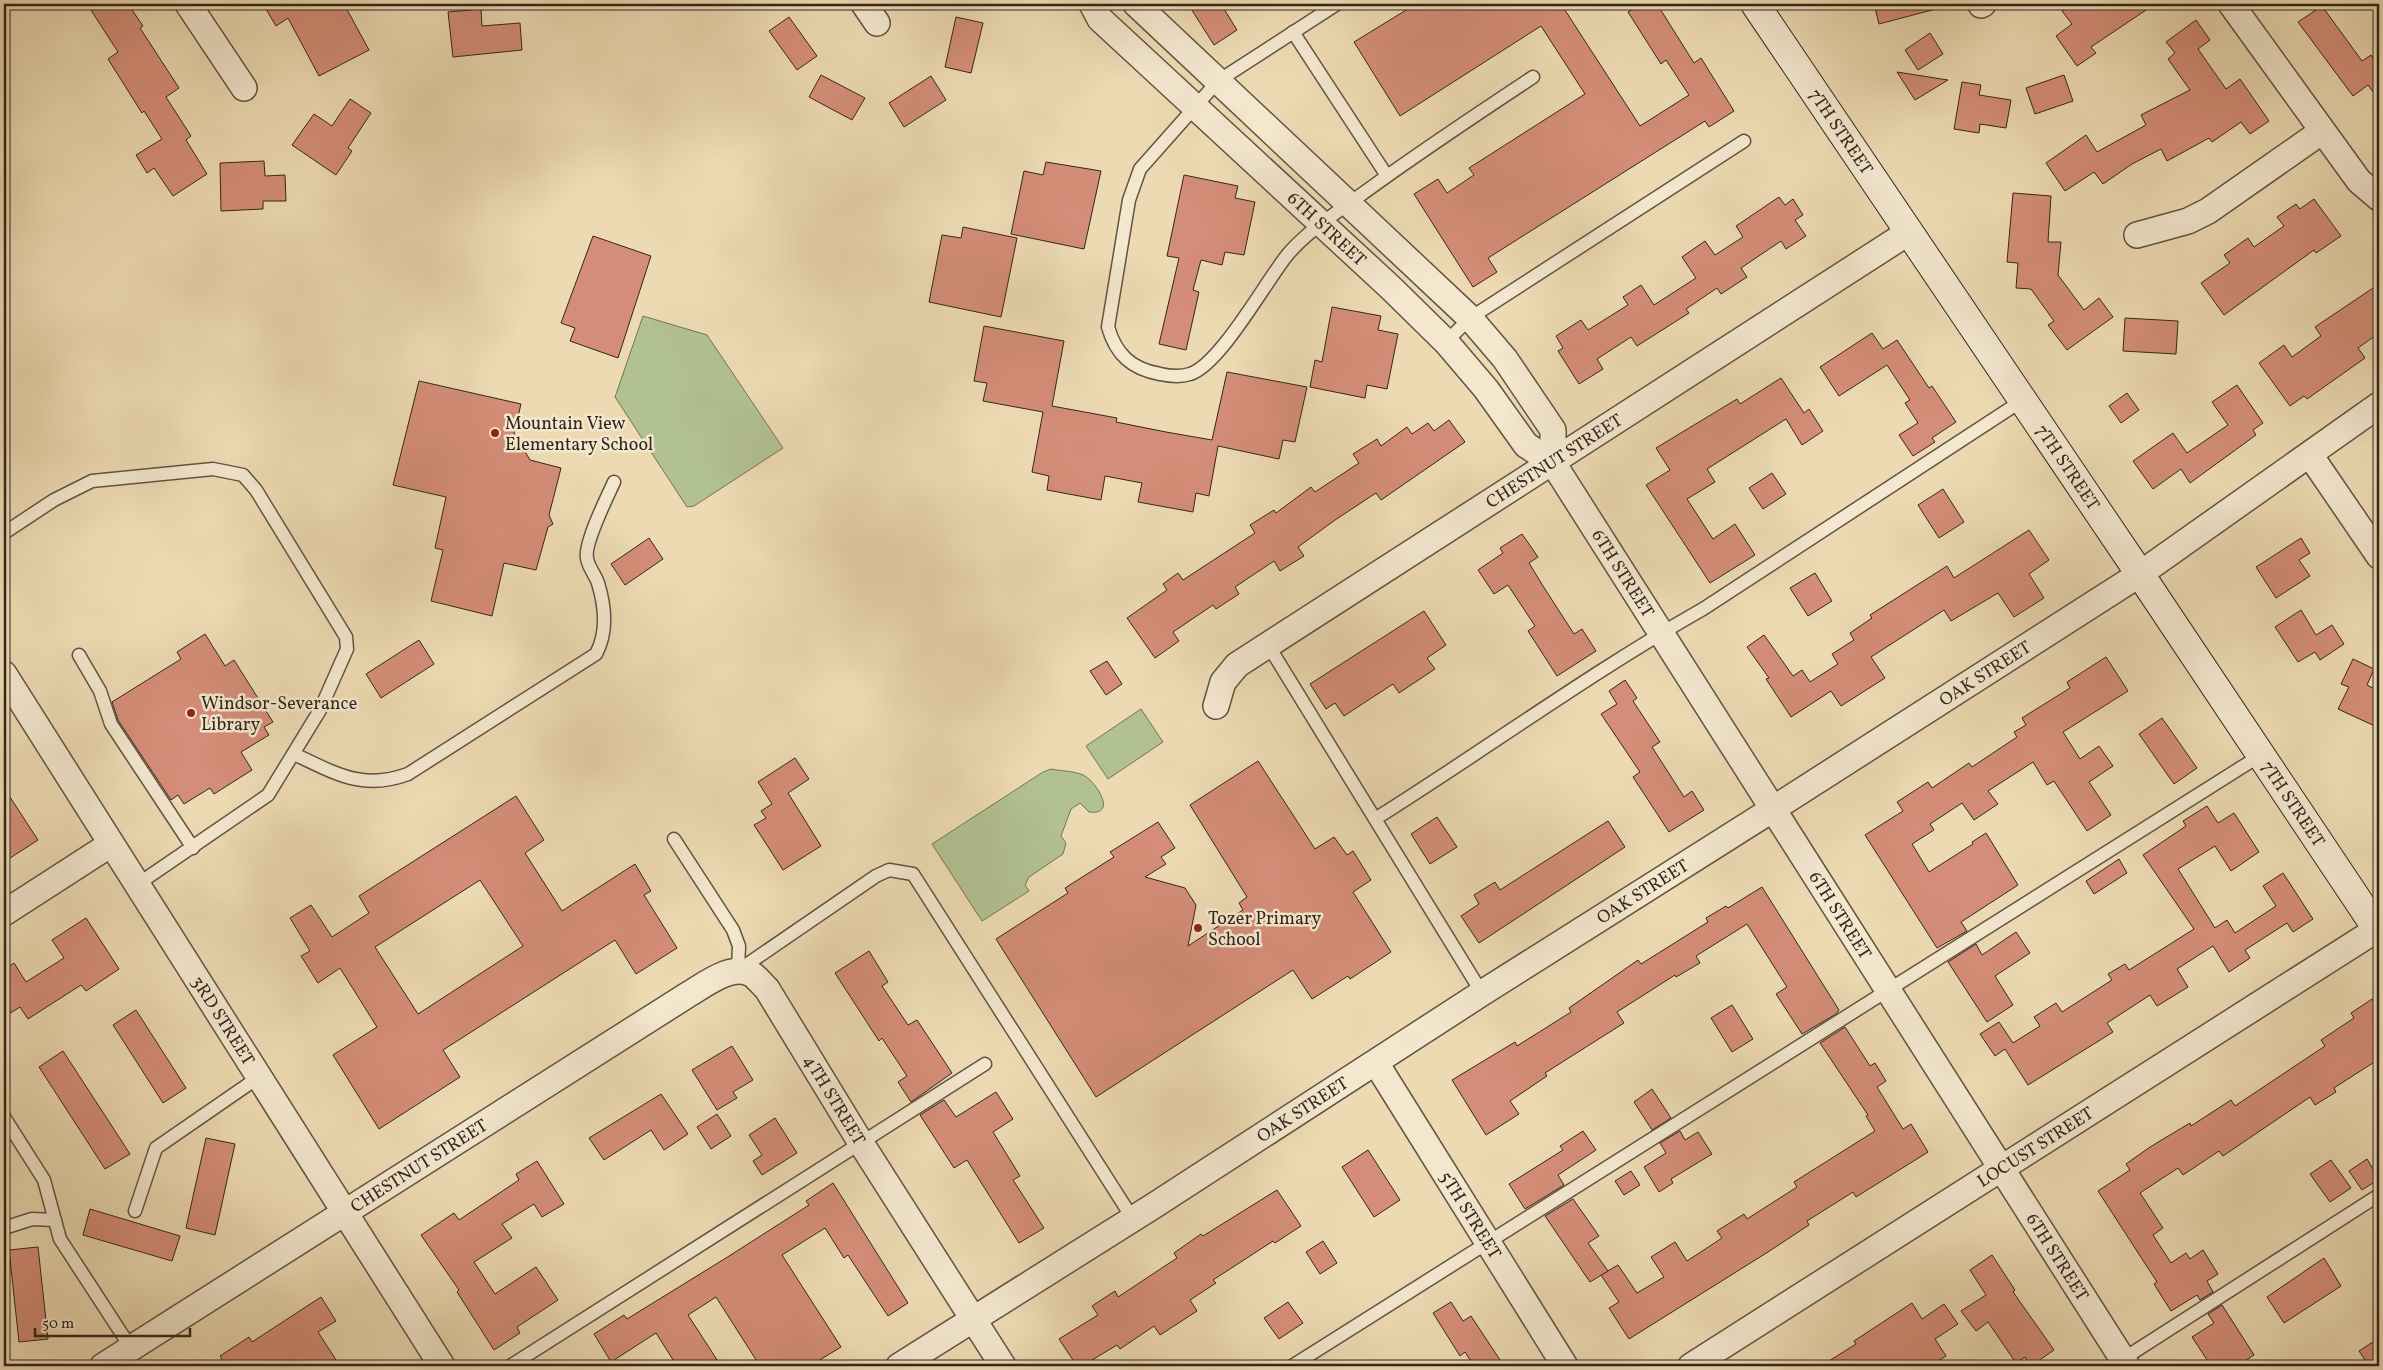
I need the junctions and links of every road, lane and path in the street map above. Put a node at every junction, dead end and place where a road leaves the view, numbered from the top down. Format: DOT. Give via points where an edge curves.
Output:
graph roads {
  1 [pos="188,4"];
  2 [pos="1092,4"];
  3 [pos="1136,4"];
  4 [pos="1337,4"];
  5 [pos="1755,4"];
  6 [pos="2231,4"];
  7 [pos="1293,32"];
  8 [pos="1533,77"];
  9 [pos="1218,81"];
  10 [pos="244,88"];
  11 [pos="1194,106"];
  12 [pos="2321,132"];
  13 [pos="1744,141"];
  14 [pos="1387,176"];
  15 [pos="2379,198"];
  16 [pos="1349,204"];
  17 [pos="1322,224"];
  18 [pos="1909,232"];
  19 [pos="2137,235"];
  20 [pos="1470,318"];
  21 [pos="1446,342"];
  22 [pos="2023,400"];
  23 [pos="2379,405"];
  24 [pos="2310,455"];
  25 [pos="1553,463"];
  26 [pos="614,482"];
  27 [pos="4,533"];
  28 [pos="2379,556"];
  29 [pos="2140,574"];
  30 [pos="1661,633"];
  31 [pos="1268,645"];
  32 [pos="79,655"];
  33 [pos="4,674"];
  34 [pos="1216,706"];
  35 [pos="294,754"];
  36 [pos="2261,755"];
  37 [pos="1774,809"];
  38 [pos="1375,820"];
  39 [pos="674,839"];
  40 [pos="111,844"];
  41 [pos="193,848"];
  42 [pos="138,884"];
  43 [pos="4,913"];
  44 [pos="2379,930"];
  45 [pos="738,970"];
  46 [pos="1888,990"];
  47 [pos="1482,993"];
  48 [pos="985,1064"];
  49 [pos="1376,1064"];
  50 [pos="259,1077"];
  51 [pos="4,1117"];
  52 [pos="861,1143"];
  53 [pos="2002,1169"];
  54 [pos="2379,1195"];
  55 [pos="135,1211"];
  56 [pos="345,1212"];
  57 [pos="1133,1219"];
  58 [pos="55,1220"];
  59 [pos="4,1228"];
  60 [pos="1487,1243"];
  61 [pos="973,1319"];
  62 [pos="131,1348"];
  63 [pos="2121,1364"];
  64 [pos="103,1366"];
  65 [pos="442,1366"];
  66 [pos="510,1366"];
  67 [pos="899,1366"];
  68 [pos="1003,1366"];
  69 [pos="1292,1366"];
  70 [pos="1565,1366"];
  71 [pos="1691,1366"];
  1 -- 10 [label="street"];
  2 -- 11 [label="street, 6TH STREET" via="1100,19"];
  3 -- 9 [label="street, 6TH STREET"];
  4 -- 7 [label="lane"];
  5 -- 18 [label="street, 7TH STREET"];
  6 -- 12 [label="street"];
  7 -- 9 [label="lane"];
  7 -- 14 [label="lane"];
  8 -- 14 [label="lane"];
  9 -- 11 [label="lane"];
  9 -- 16 [label="street, 6TH STREET"];
  11 -- 17 [label="street, 6TH STREET"];
  11 -- 17 [label="lane" via="1140,169 1129,200 1108,327 1116,347 1129,364 1144,372 1169,376 1199,370 1221,347 1288,254"];
  12 -- 15 [label="street" via="2359,181"];
  12 -- 19 [label="street" via="2208,211 2188,221"];
  13 -- 20 [label="lane"];
  14 -- 16 [label="lane"];
  16 -- 17 [label="lane"];
  16 -- 20 [label="street, 6TH STREET"];
  17 -- 21 [label="street, 6TH STREET"];
  18 -- 22 [label="street, 7TH STREET"];
  18 -- 25 [label="street, CHESTNUT STREET"];
  20 -- 21 [label="lane"];
  20 -- 25 [label="street, 6TH STREET" via="1506,359 1553,430"];
  21 -- 25 [label="street, 6TH STREET" via="1486,389 1526,445"];
  22 -- 29 [label="street, 7TH STREET"];
  22 -- 30 [label="lane" via="1712,604"];
  23 -- 24 [label="street, OAK STREET"];
  24 -- 28 [label="street"];
  24 -- 29 [label="street, OAK STREET"];
  25 -- 30 [label="street, 6TH STREET"];
  25 -- 31 [label="street, CHESTNUT STREET"];
  26 -- 35 [label="lane" via="586,557 598,582 604,613 602,641 596,654 408,774 390,780 345,777"];
  27 -- 35 [label="lane" via="54,500 92,481 213,469 244,475 346,637 348,649 343,662"];
  29 -- 36 [label="street, 7TH STREET"];
  29 -- 37 [label="street, OAK STREET"];
  30 -- 37 [label="street, 6TH STREET"];
  30 -- 38 [label="lane"];
  31 -- 34 [label="street, CHESTNUT STREET" via="1238,665 1223,682"];
  31 -- 38 [label="lane"];
  32 -- 41 [label="lane" via="100,691 111,724"];
  33 -- 40 [label="street, 3RD STREET"];
  35 -- 41 [label="lane" via="268,795"];
  36 -- 44 [label="street, 7TH STREET"];
  36 -- 46 [label="lane"];
  37 -- 46 [label="street, 6TH STREET"];
  37 -- 47 [label="street, OAK STREET"];
  38 -- 47 [label="lane"];
  39 -- 45 [label="lane" via="732,930 739,946"];
  40 -- 42 [label="street, 3RD STREET"];
  40 -- 43 [label="street"];
  41 -- 42 [label="lane"];
  42 -- 50 [label="street, 3RD STREET"];
  44 -- 53 [label="street, LOCUST STREET"];
  45 -- 52 [label="street, 4TH STREET" via="753,975 767,989"];
  45 -- 56 [label="street, CHESTNUT STREET" via="713,979"];
  45 -- 57 [label="lane" via="876,876 889,870 913,874"];
  46 -- 53 [label="street, 6TH STREET"];
  46 -- 60 [label="lane"];
  47 -- 49 [label="street, OAK STREET"];
  48 -- 52 [label="lane"];
  49 -- 57 [label="street, OAK STREET"];
  49 -- 60 [label="street, 5TH STREET"];
  50 -- 55 [label="lane" via="156,1148"];
  50 -- 56 [label="street, 3RD STREET"];
  51 -- 58 [label="lane" via="44,1180"];
  52 -- 61 [label="street, 4TH STREET"];
  52 -- 66 [label="lane"];
  53 -- 63 [label="street, 6TH STREET"];
  53 -- 71 [label="street, LOCUST STREET"];
  54 -- 63 [label="lane"];
  56 -- 62 [label="street, CHESTNUT STREET"];
  56 -- 65 [label="street, 3RD STREET"];
  57 -- 61 [label="street, OAK STREET"];
  58 -- 59 [label="lane" via="32,1219"];
  58 -- 62 [label="lane" via="60,1239"];
  60 -- 69 [label="lane"];
  60 -- 70 [label="street, 5TH STREET"];
  61 -- 67 [label="street, OAK STREET"];
  61 -- 68 [label="street, 4TH STREET"];
  62 -- 64 [label="street, CHESTNUT STREET"];
}
